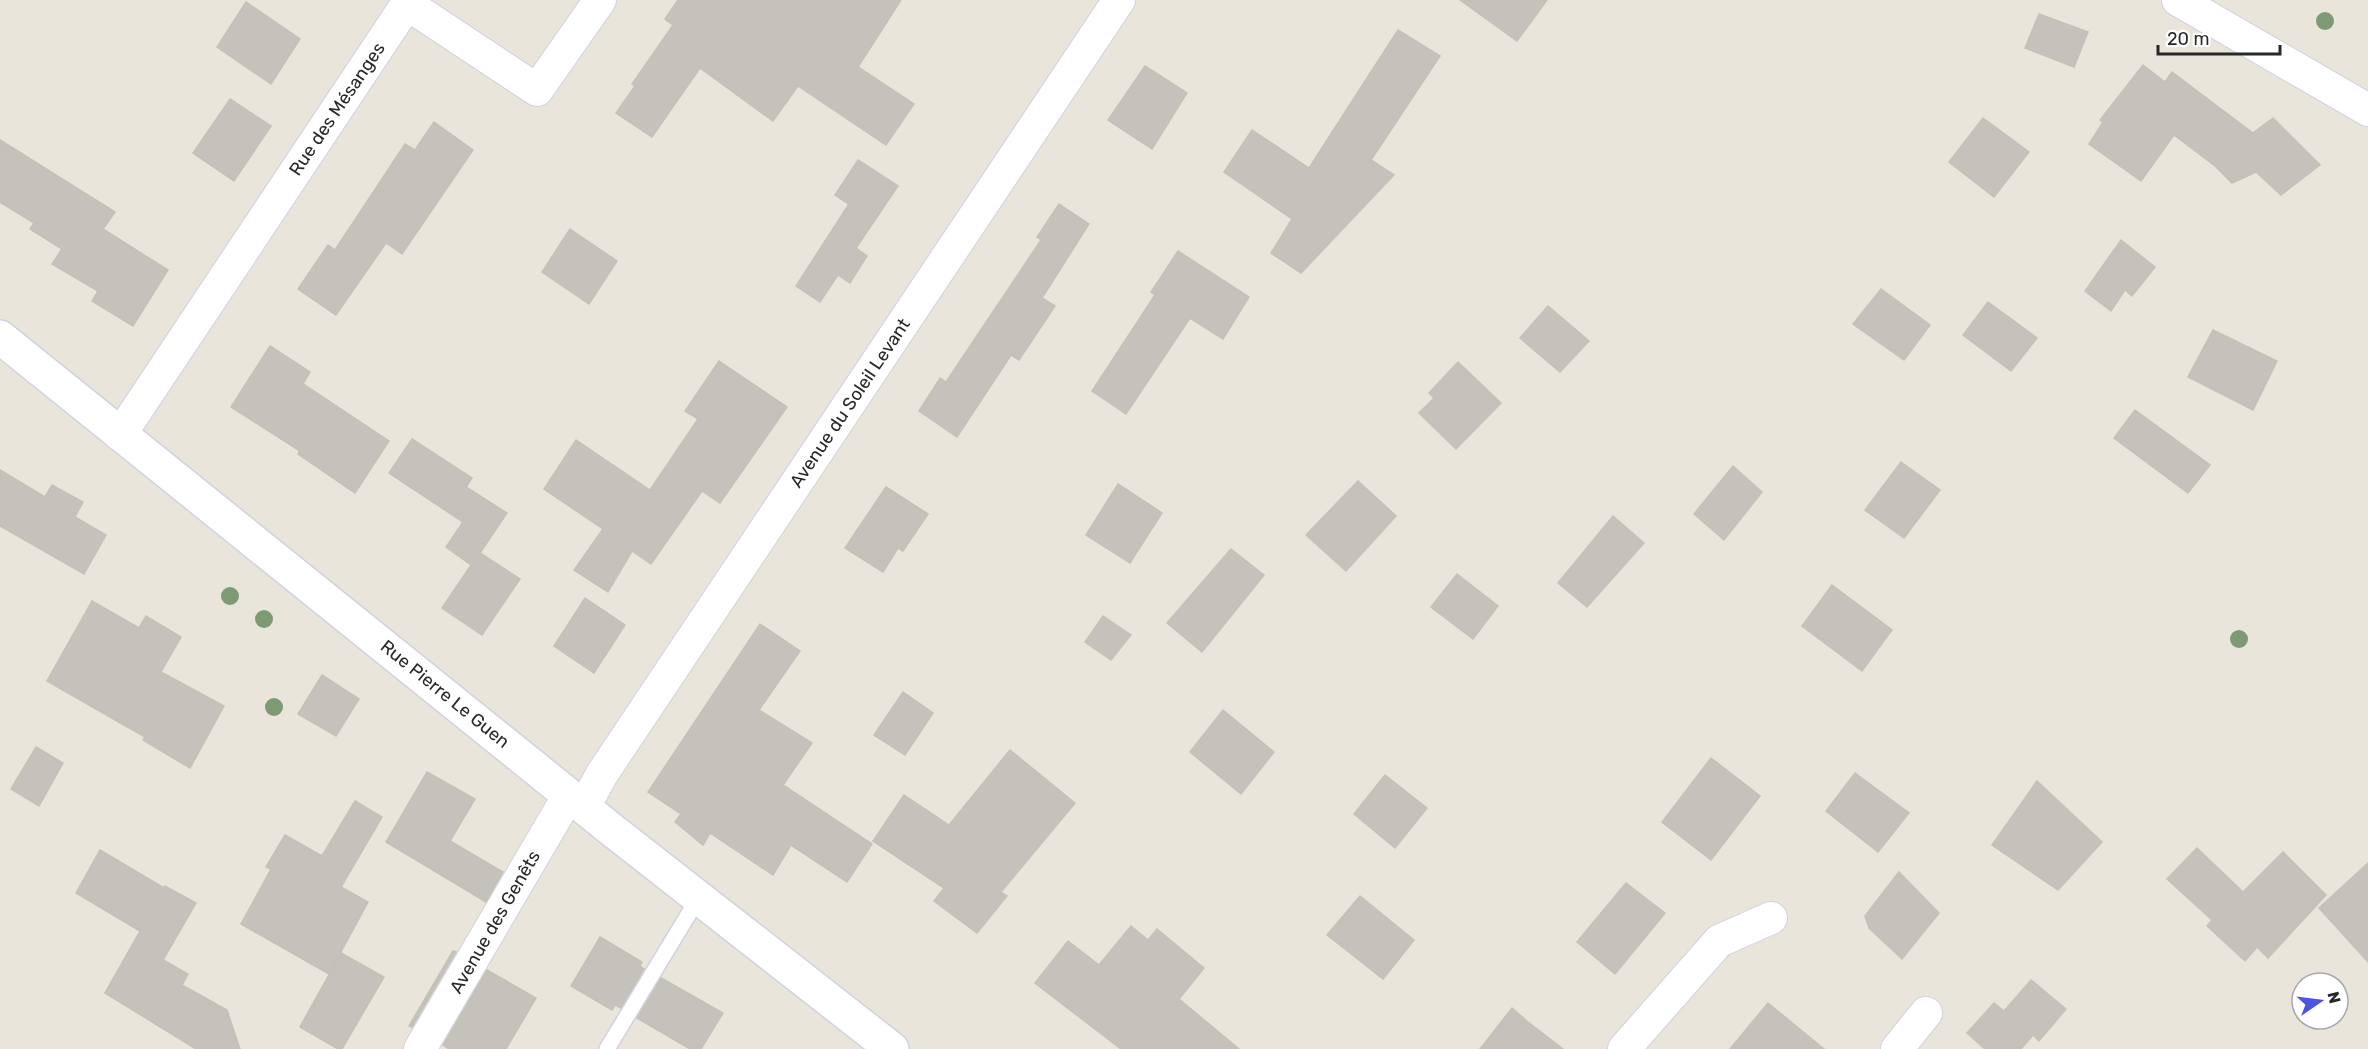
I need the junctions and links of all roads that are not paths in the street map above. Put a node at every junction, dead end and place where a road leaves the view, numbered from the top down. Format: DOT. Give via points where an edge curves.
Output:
graph roads {
  1 [pos="600,0"];
  2 [pos="1119,0"];
  3 [pos="2178,0"];
  4 [pos="404,2"];
  5 [pos="2368,110"];
  6 [pos="0,337"];
  7 [pos="120,435"];
  8 [pos="577,801"];
  9 [pos="699,897"];
  10 [pos="1771,918"];
  11 [pos="1926,1013"];
  12 [pos="420,1049"];
  13 [pos="607,1049"];
  14 [pos="892,1049"];
  15 [pos="1624,1049"];
  16 [pos="1897,1049"];
  1 -- 4 [label="street, Rue des Mésanges" via="537,90"];
  2 -- 8 [label="street, Avenue du Soleil Levant" via="608,764"];
  3 -- 5 [label="street"];
  4 -- 7 [label="street, Rue des Mésanges"];
  6 -- 7 [label="street, Rue Pierre Le Guen"];
  7 -- 8 [label="street, Rue Pierre Le Guen"];
  8 -- 9 [label="street, Rue Pierre Le Guen"];
  8 -- 12 [label="street, Avenue des Genêts"];
  9 -- 13 [label="lane"];
  9 -- 14 [label="street, Rue Pierre Le Guen"];
  10 -- 15 [label="street" via="1719,941"];
  11 -- 16 [label="street"];
}
